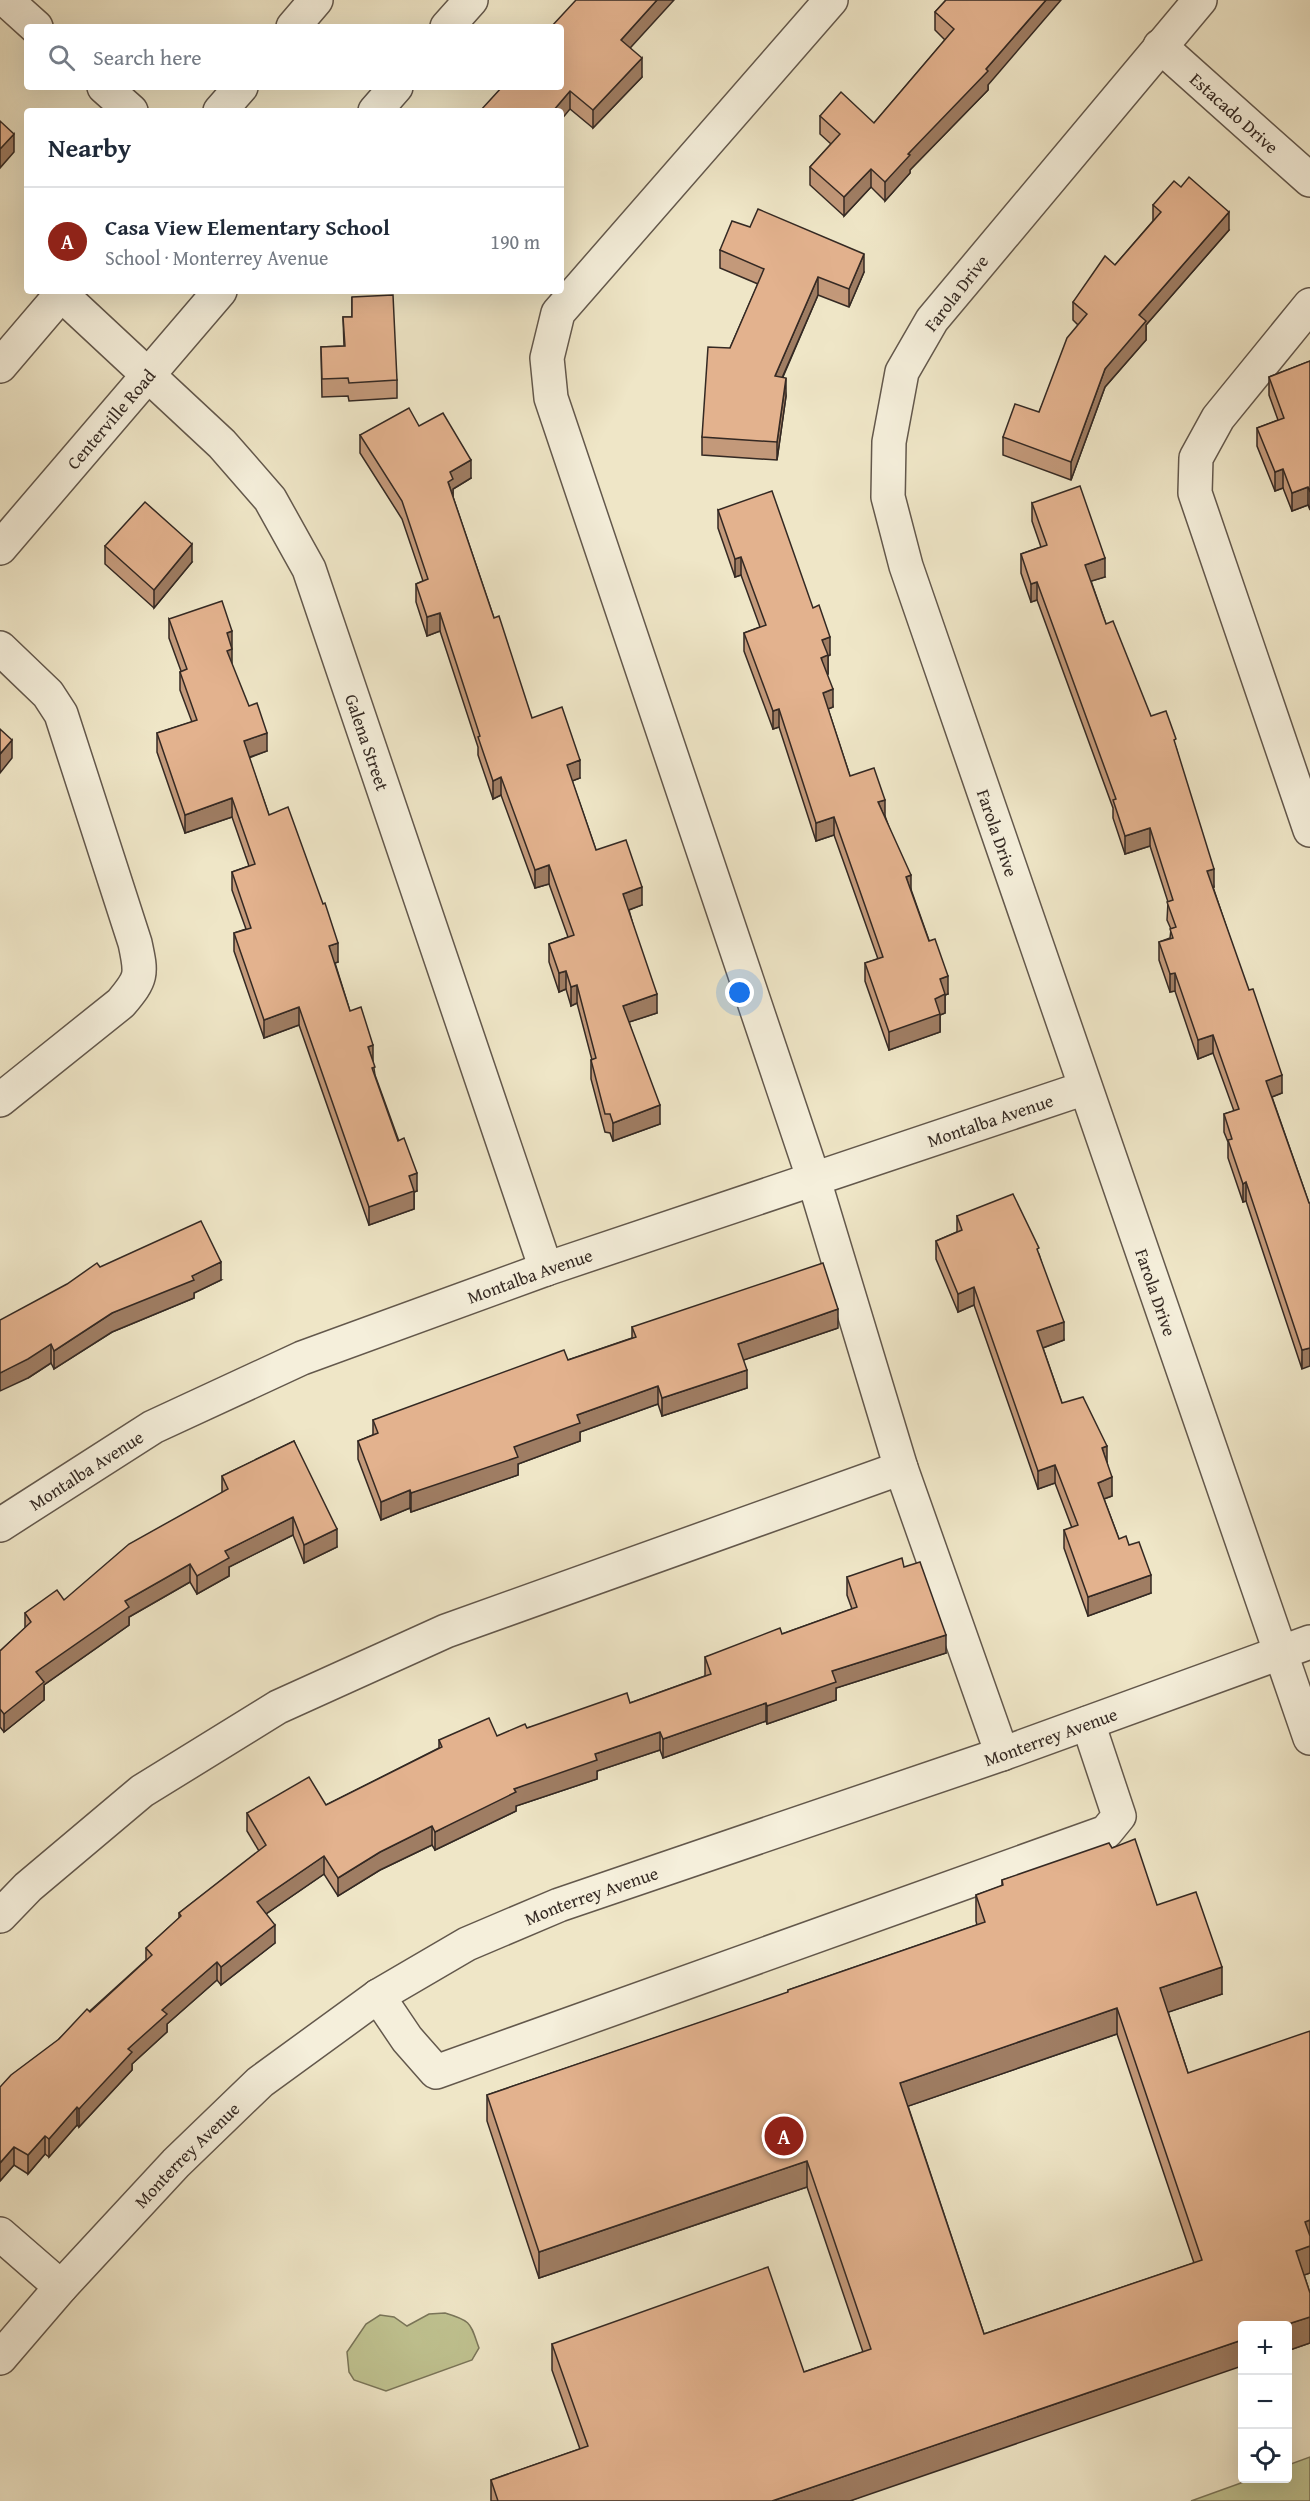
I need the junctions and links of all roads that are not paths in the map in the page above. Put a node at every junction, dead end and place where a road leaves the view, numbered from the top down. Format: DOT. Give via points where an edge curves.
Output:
graph roads {
  1 [pos="6,0"];
  2 [pos="316,0"];
  3 [pos="471,0"];
  4 [pos="831,0"];
  5 [pos="1200,0"];
  6 [pos="33,24"];
  7 [pos="296,24"];
  8 [pos="450,24"];
  9 [pos="1160,46"];
  10 [pos="107,90"];
  11 [pos="238,90"];
  12 [pos="393,90"];
  13 [pos="128,108"];
  14 [pos="223,108"];
  15 [pos="378,108"];
  16 [pos="1310,180"];
  17 [pos="60,294"];
  18 [pos="65,294"];
  19 [pos="217,294"];
  20 [pos="1310,305"];
  21 [pos="12,332"];
  22 [pos="0,366"];
  23 [pos="147,376"];
  24 [pos="0,549"];
  25 [pos="0,648"];
  26 [pos="1310,830"];
  27 [pos="1085,1088"];
  28 [pos="0,1100"];
  29 [pos="813,1180"];
  30 [pos="546,1269"];
  31 [pos="901,1468"];
  32 [pos="0,1525"];
  33 [pos="1295,1647"];
  34 [pos="1088,1723"];
  35 [pos="1310,1738"];
  36 [pos="1002,1754"];
  37 [pos="0,1916"];
  38 [pos="378,1996"];
  39 [pos="0,2234"];
  40 [pos="62,2287"];
  41 [pos="0,2358"];
  1 -- 6 [label="street"];
  2 -- 7 [label="street"];
  3 -- 8 [label="street"];
  4 -- 29 [label="street" via="558,313 547,358 551,398"];
  5 -- 9 [label="street, Farola Drive"];
  9 -- 16 [label="street, Estacado Drive"];
  9 -- 27 [label="street, Farola Drive" via="932,320 902,372 889,442 888,497 906,566"];
  10 -- 13 [label="street"];
  11 -- 14 [label="street"];
  12 -- 15 [label="street"];
  17 -- 21 [label="street"];
  18 -- 23 [label="street, Galena Street"];
  19 -- 23 [label="street, Centerville Road"];
  20 -- 26 [label="street" via="1218,418 1196,458 1195,494"];
  21 -- 22 [label="street"];
  23 -- 24 [label="street, Centerville Road"];
  23 -- 30 [label="street, Galena Street" via="222,444 270,499 309,569"];
  25 -- 28 [label="street" via="48,694 61,714 140,969 136,984 121,1003"];
  27 -- 29 [label="street, Montalba Avenue"];
  27 -- 33 [label="street, Farola Drive"];
  29 -- 30 [label="street, Montalba Avenue"];
  29 -- 31 [label="street"];
  30 -- 32 [label="street, Montalba Avenue" via="302,1358 153,1427"];
  31 -- 36 [label="street"];
  31 -- 37 [label="street" via="446,1631 278,1707 142,1791 28,1887"];
  33 -- 34 [label="street, Monterrey Avenue"];
  33 -- 35 [label="street, Farola Drive"];
  34 -- 36 [label="street, Monterrey Avenue"];
  34 -- 38 [label="street" via="1119,1816 1106,1832 436,2072 407,2039"];
  36 -- 38 [label="street, Monterrey Avenue" via="559,1905 467,1944"];
  38 -- 40 [label="street, Monterrey Avenue" via="260,2082 176,2163"];
  39 -- 40 [label="street"];
  40 -- 41 [label="street, Monterrey Avenue"];
}
